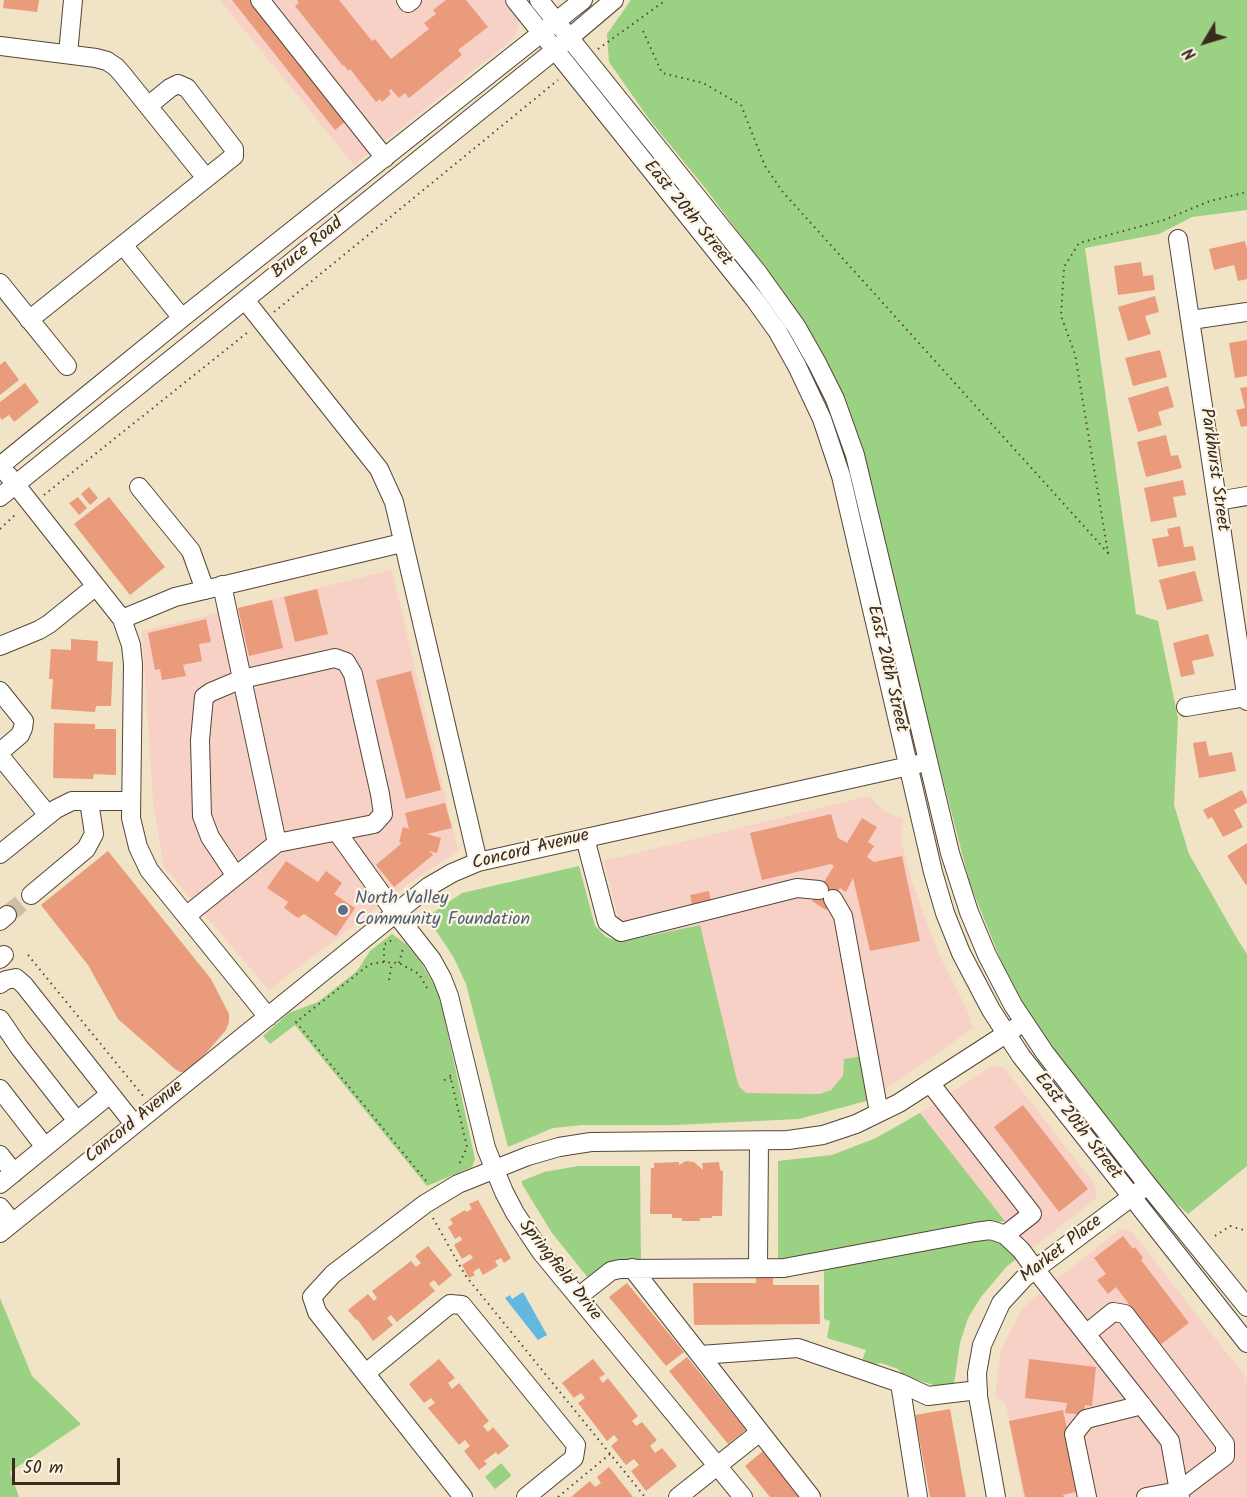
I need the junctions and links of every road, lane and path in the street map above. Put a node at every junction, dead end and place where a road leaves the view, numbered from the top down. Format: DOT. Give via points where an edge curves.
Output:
graph roads {
  1 [pos="73,0"];
  2 [pos="261,0"];
  3 [pos="406,0"];
  4 [pos="412,0"];
  5 [pos="515,0"];
  6 [pos="539,0"];
  7 [pos="583,0"];
  8 [pos="614,0"];
  9 [pos="666,0"];
  10 [pos="556,22"];
  11 [pos="643,31"];
  12 [pos="542,34"];
  13 [pos="570,38"];
  14 [pos="0,46"];
  15 [pos="555,50"];
  16 [pos="68,54"];
  17 [pos="585,57"];
  18 [pos="570,70"];
  19 [pos="148,106"];
  20 [pos="385,158"];
  21 [pos="206,178"];
  22 [pos="1247,192"];
  23 [pos="1178,239"];
  24 [pos="123,245"];
  25 [pos="0,283"];
  26 [pos="245,300"];
  27 [pos="1247,312"];
  28 [pos="182,318"];
  29 [pos="29,320"];
  30 [pos="1191,320"];
  31 [pos="262,321"];
  32 [pos="67,366"];
  33 [pos="0,465"];
  34 [pos="15,484"];
  35 [pos="139,488"];
  36 [pos="1247,496"];
  37 [pos="0,497"];
  38 [pos="1217,501"];
  39 [pos="29,502"];
  40 [pos="0,529"];
  41 [pos="402,543"];
  42 [pos="96,586"];
  43 [pos="213,587"];
  44 [pos="122,619"];
  45 [pos="0,646"];
  46 [pos="242,679"];
  47 [pos="0,690"];
  48 [pos="1246,699"];
  49 [pos="1185,708"];
  50 [pos="0,754"];
  51 [pos="928,762"];
  52 [pos="909,767"];
  53 [pos="89,801"];
  54 [pos="131,801"];
  55 [pos="48,815"];
  56 [pos="337,832"];
  57 [pos="585,838"];
  58 [pos="277,843"];
  59 [pos="0,854"];
  60 [pos="478,862"];
  61 [pos="236,876"];
  62 [pos="31,895"];
  63 [pos="396,914"];
  64 [pos="186,916"];
  65 [pos="398,941"];
  66 [pos="403,947"];
  67 [pos="28,955"];
  68 [pos="384,963"];
  69 [pos="392,963"];
  70 [pos="399,963"];
  71 [pos="389,980"];
  72 [pos="0,984"];
  73 [pos="431,994"];
  74 [pos="268,1017"];
  75 [pos="0,1019"];
  76 [pos="1024,1023"];
  77 [pos="1006,1035"];
  78 [pos="448,1067"];
  79 [pos="451,1078"];
  80 [pos="444,1080"];
  81 [pos="930,1083"];
  82 [pos="0,1089"];
  83 [pos="110,1094"];
  84 [pos="146,1099"];
  85 [pos="879,1113"];
  86 [pos="77,1121"];
  87 [pos="134,1124"];
  88 [pos="759,1141"];
  89 [pos="45,1147"];
  90 [pos="467,1147"];
  91 [pos="470,1152"];
  92 [pos="0,1155"];
  93 [pos="458,1167"];
  94 [pos="494,1169"];
  95 [pos="14,1173"];
  96 [pos="437,1177"];
  97 [pos="0,1184"];
  98 [pos="1137,1192"];
  99 [pos="0,1207"];
  100 [pos="433,1218"];
  101 [pos="6,1228"];
  102 [pos="1247,1231"];
  103 [pos="1005,1235"];
  104 [pos="1215,1236"];
  105 [pos="1193,1240"];
  106 [pos="632,1268"];
  107 [pos="758,1268"];
  108 [pos="1035,1269"];
  109 [pos="578,1297"];
  110 [pos="1247,1307"];
  111 [pos="1086,1334"];
  112 [pos="1247,1343"];
  113 [pos="700,1355"];
  114 [pos="366,1373"];
  115 [pos="900,1383"];
  116 [pos="978,1390"];
  117 [pos="1142,1405"];
  118 [pos="760,1432"];
  119 [pos="610,1454"];
  120 [pos="717,1466"];
  121 [pos="1180,1494"];
  122 [pos="463,1497"];
  123 [pos="526,1497"];
  124 [pos="558,1497"];
  125 [pos="645,1497"];
  126 [pos="678,1497"];
  127 [pos="743,1497"];
  128 [pos="811,1497"];
  129 [pos="918,1497"];
  130 [pos="996,1497"];
  131 [pos="1087,1497"];
  132 [pos="1146,1497"];
  1 -- 16 [label="street"];
  2 -- 20 [label="street"];
  3 -- 4 [label="street"];
  5 -- 12 [label="street, East 20th Street"];
  6 -- 10 [label="street, East 20th Street"];
  7 -- 10 [label="street, Bruce Road"];
  8 -- 13 [label="street, Bruce Road"];
  9 -- 17 [label="path"];
  10 -- 12 [label="street, Bruce Road"];
  10 -- 13 [label="street, East 20th Street"];
  11 -- 22 [label="path" via="662,73 703,83 741,105 765,166 782,191 1108,553 1075,354 1061,316 1064,267 1079,243"];
  12 -- 15 [label="street, East 20th Street"];
  12 -- 20 [label="street, Bruce Road"];
  13 -- 15 [label="street, Bruce Road"];
  13 -- 17 [label="street, East 20th Street"];
  14 -- 16 [label="street"];
  15 -- 18 [label="street, East 20th Street"];
  15 -- 26 [label="street, Bruce Road"];
  16 -- 19 [label="street" via="107,61"];
  17 -- 51 [label="street, East 20th Street" via="773,292 827,382 855,454"];
  18 -- 31 [label="path"];
  18 -- 52 [label="street, East 20th Street" via="755,300 778,332 806,384 841,476"];
  19 -- 21 [label="street"];
  19 -- 21 [label="street" via="178,84 187,88 234,149 234,156"];
  20 -- 28 [label="street, Bruce Road"];
  21 -- 24 [label="street"];
  23 -- 30 [label="street, Parkhurst Street"];
  24 -- 28 [label="street"];
  24 -- 29 [label="street"];
  25 -- 29 [label="street"];
  26 -- 31 [label="street"];
  26 -- 34 [label="street, Bruce Road"];
  27 -- 30 [label="street"];
  28 -- 33 [label="street, Bruce Road"];
  29 -- 32 [label="street"];
  30 -- 38 [label="street, Parkhurst Street"];
  31 -- 39 [label="path" via="48,493"];
  31 -- 41 [label="street" via="379,469 394,502"];
  33 -- 34 [label="street"];
  34 -- 37 [label="street, Bruce Road"];
  34 -- 39 [label="street"];
  35 -- 43 [label="street" via="191,551"];
  36 -- 38 [label="street"];
  38 -- 48 [label="street, Parkhurst Street"];
  39 -- 40 [label="path"];
  39 -- 42 [label="street"];
  41 -- 43 [label="street"];
  41 -- 60 [label="street"];
  42 -- 44 [label="street"];
  42 -- 45 [label="street" via="49,624"];
  43 -- 44 [label="street" via="175,597"];
  43 -- 46 [label="street"];
  44 -- 54 [label="street" via="133,664"];
  46 -- 56 [label="street" via="335,658 345,662 353,674 383,814 374,824"];
  46 -- 58 [label="street"];
  46 -- 61 [label="street" via="204,697 200,740 202,816 210,837"];
  47 -- 50 [label="street" via="24,721 20,735"];
  48 -- 49 [label="street"];
  50 -- 55 [label="street"];
  51 -- 52 [label="street, Concord Avenue"];
  51 -- 76 [label="street, East 20th Street" via="969,912 994,970"];
  52 -- 57 [label="street, Concord Avenue"];
  52 -- 77 [label="street, East 20th Street" via="945,913 970,972"];
  53 -- 54 [label="street"];
  53 -- 55 [label="street" via="72,801"];
  53 -- 62 [label="street" via="94,834 86,849"];
  54 -- 64 [label="street" via="138,847 149,870"];
  55 -- 59 [label="street"];
  56 -- 58 [label="street"];
  56 -- 63 [label="street, Springfield Drive"];
  57 -- 60 [label="street, Concord Avenue"];
  57 -- 85 [label="street" via="607,922 621,932 797,888 826,894 843,916"];
  58 -- 61 [label="street"];
  60 -- 63 [label="street, Concord Avenue" via="428,887"];
  61 -- 64 [label="street"];
  63 -- 74 [label="street, Concord Avenue"];
  63 -- 94 [label="street, Springfield Drive" via="432,960 446,987"];
  64 -- 74 [label="street"];
  65 -- 68 [label="path" via="384,945"];
  66 -- 70 [label="path"];
  67 -- 84 [label="path"];
  68 -- 69 [label="path"];
  68 -- 96 [label="path" via="370,964 296,1022 427,1182"];
  69 -- 70 [label="path"];
  69 -- 71 [label="path"];
  70 -- 73 [label="path" via="419,974"];
  72 -- 83 [label="street" via="16,978 24,985"];
  74 -- 87 [label="street, Concord Avenue"];
  75 -- 86 [label="street"];
  76 -- 77 [label="street"];
  76 -- 105 [label="street, East 20th Street"];
  77 -- 81 [label="street"];
  77 -- 98 [label="street, East 20th Street"];
  78 -- 79 [label="path"];
  79 -- 80 [label="path"];
  79 -- 90 [label="path"];
  81 -- 85 [label="street"];
  81 -- 103 [label="street" via="1032,1214"];
  82 -- 89 [label="street"];
  83 -- 86 [label="street"];
  83 -- 87 [label="street"];
  85 -- 88 [label="street" via="823,1135"];
  86 -- 89 [label="street"];
  87 -- 101 [label="street, Concord Avenue"];
  88 -- 94 [label="street" via="591,1142 543,1150"];
  88 -- 107 [label="street"];
  89 -- 95 [label="street"];
  90 -- 91 [label="path"];
  90 -- 93 [label="path"];
  92 -- 95 [label="street"];
  94 -- 109 [label="street, Springfield Drive" via="527,1233"];
  94 -- 114 [label="street" via="425,1204 333,1275 312,1297 316,1312"];
  95 -- 97 [label="street"];
  98 -- 105 [label="street, East 20th Street" via="1176,1233"];
  98 -- 108 [label="street, Market Place"];
  98 -- 112 [label="street, East 20th Street"];
  99 -- 101 [label="street"];
  100 -- 119 [label="path" via="465,1275"];
  102 -- 104 [label="path" via="1230,1226"];
  103 -- 107 [label="street" via="990,1230 811,1264"];
  103 -- 108 [label="street"];
  105 -- 110 [label="street, East 20th Street"];
  106 -- 107 [label="street"];
  106 -- 109 [label="street" via="611,1271"];
  106 -- 113 [label="street"];
  108 -- 111 [label="street"];
  108 -- 116 [label="street, Market Place" via="1001,1303 982,1345"];
  109 -- 120 [label="street, Springfield Drive"];
  111 -- 117 [label="street"];
  111 -- 121 [label="street" via="1113,1312 1125,1314 1226,1444 1225,1456"];
  113 -- 115 [label="street" via="798,1348"];
  113 -- 118 [label="street"];
  114 -- 122 [label="street"];
  114 -- 123 [label="street" via="450,1304 462,1305 576,1445 574,1458"];
  115 -- 116 [label="street" via="928,1395"];
  115 -- 129 [label="street"];
  116 -- 130 [label="street, Market Place"];
  117 -- 121 [label="street" via="1170,1441"];
  117 -- 131 [label="street" via="1086,1419 1074,1434"];
  118 -- 120 [label="street"];
  118 -- 128 [label="street"];
  119 -- 124 [label="path"];
  119 -- 125 [label="path"];
  120 -- 126 [label="street"];
  120 -- 127 [label="street, Springfield Drive"];
  121 -- 132 [label="street"];
}
